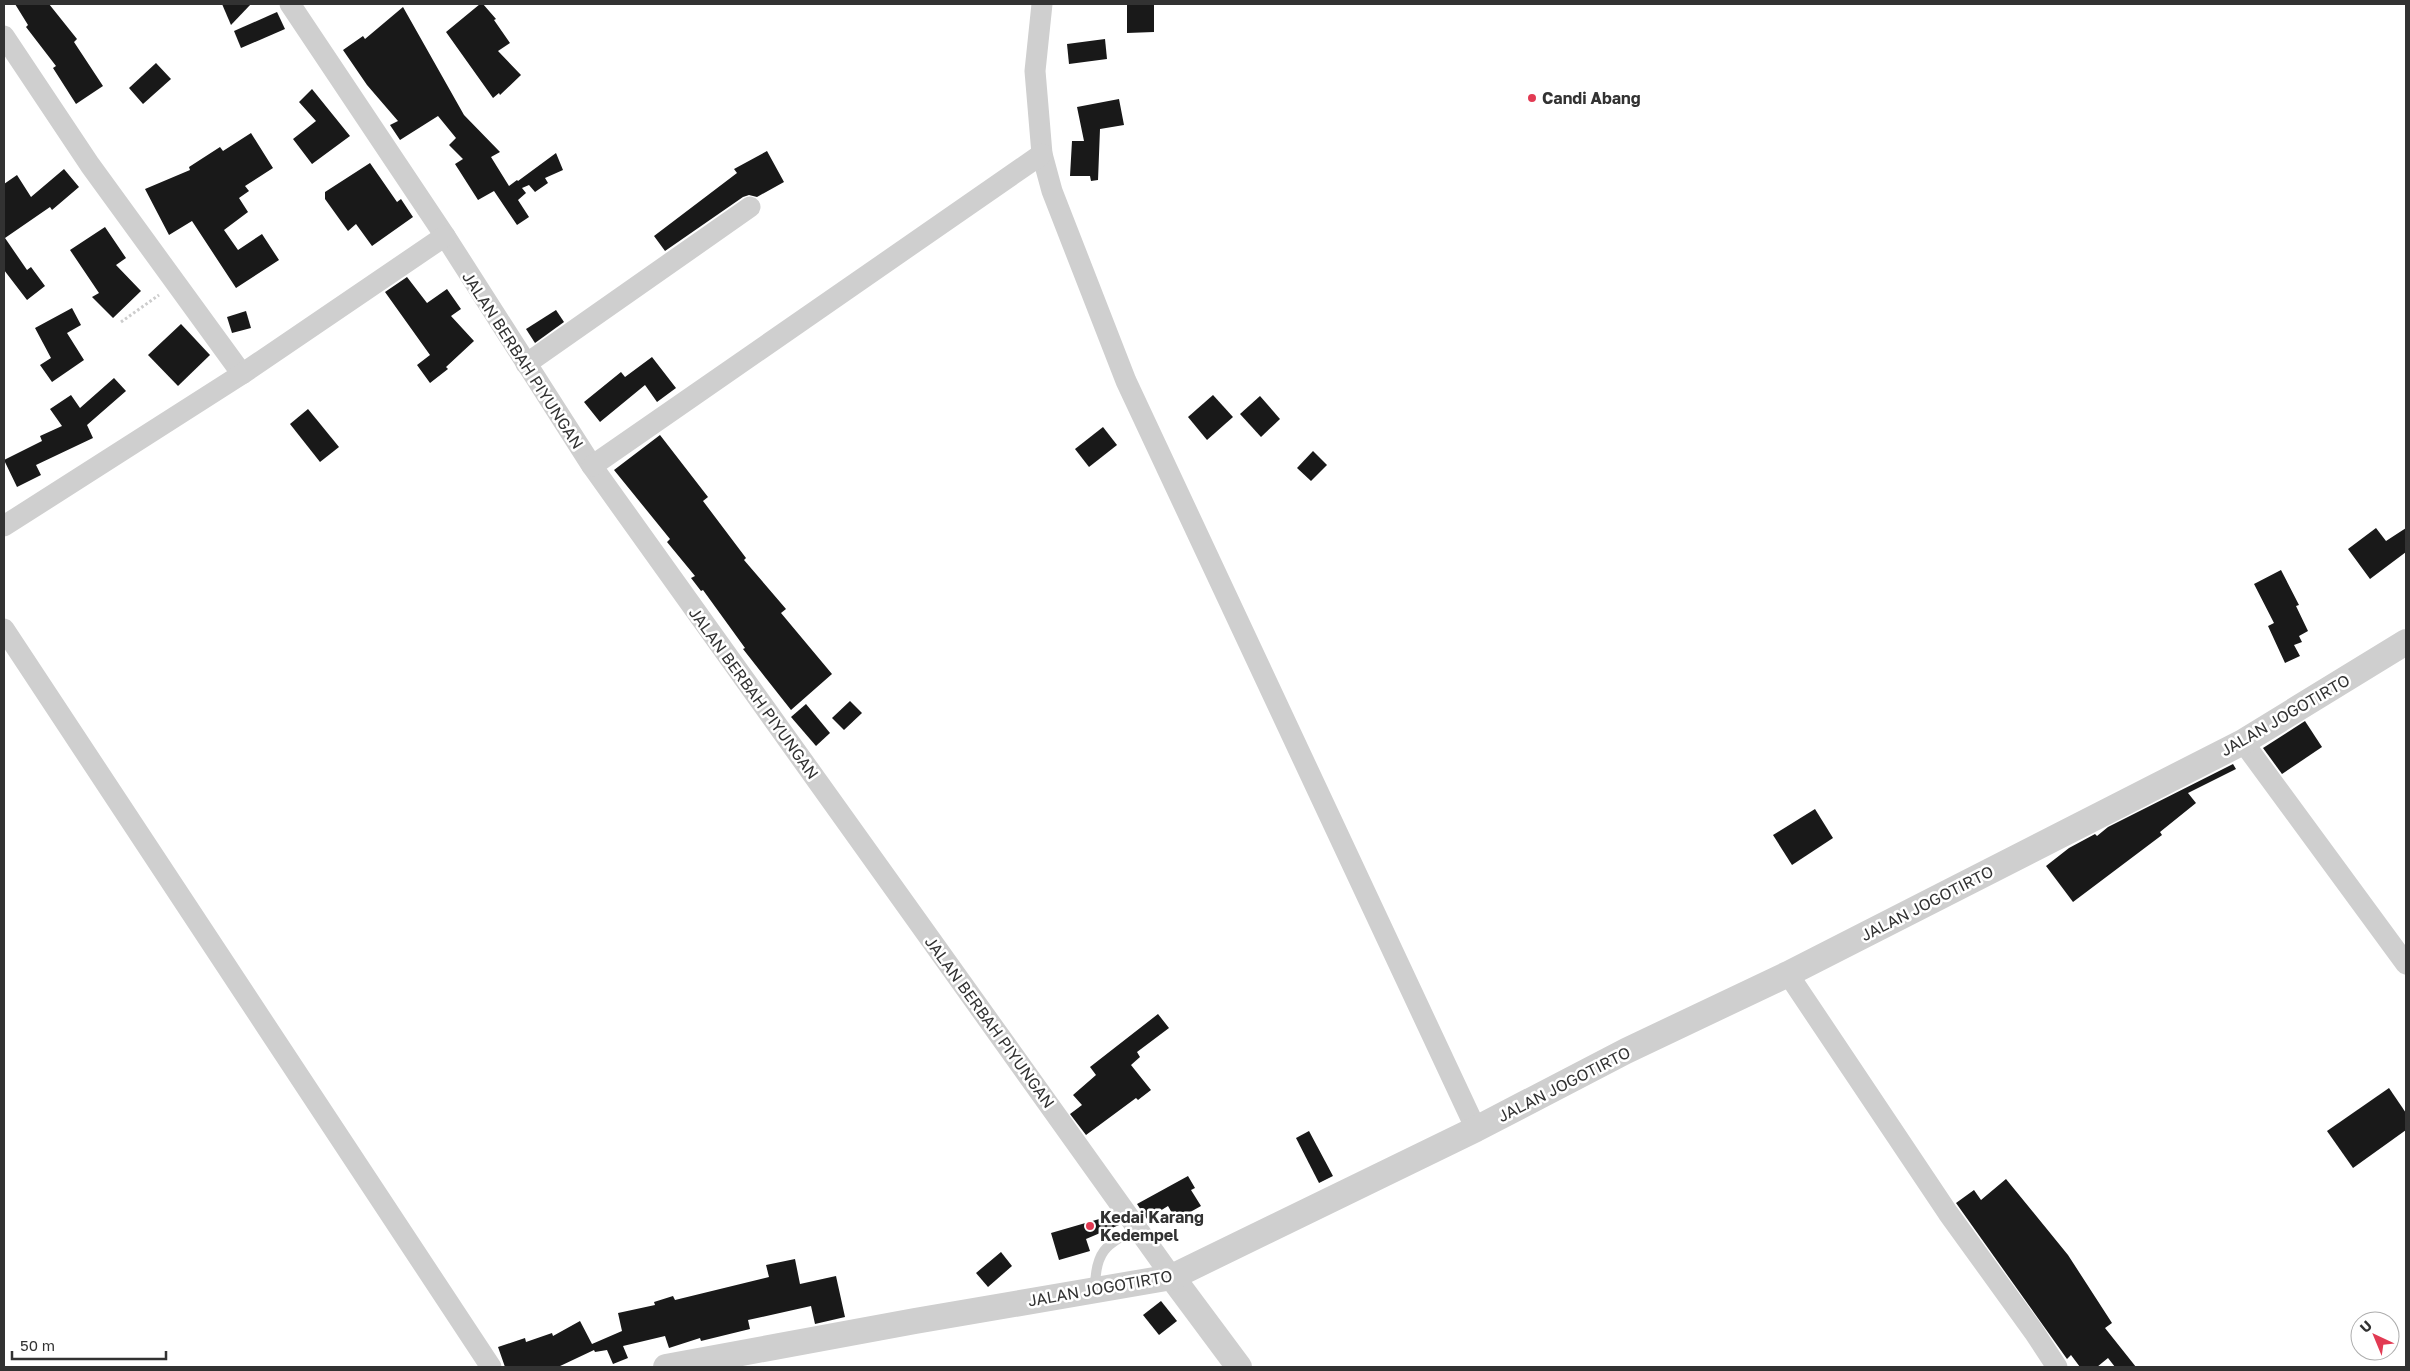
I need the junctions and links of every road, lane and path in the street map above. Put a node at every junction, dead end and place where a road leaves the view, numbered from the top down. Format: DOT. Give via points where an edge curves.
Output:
graph roads {
  1 [pos="290,4"];
  2 [pos="1042,4"];
  3 [pos="4,36"];
  4 [pos="1042,154"];
  5 [pos="750,207"];
  6 [pos="445,236"];
  7 [pos="175,282"];
  8 [pos="121,322"];
  9 [pos="526,364"];
  10 [pos="242,374"];
  11 [pos="592,466"];
  12 [pos="4,526"];
  13 [pos="4,629"];
  14 [pos="2406,642"];
  15 [pos="2243,742"];
  16 [pos="2406,964"];
  17 [pos="1788,974"];
  18 [pos="1476,1129"];
  19 [pos="1138,1229"];
  20 [pos="1172,1277"];
  21 [pos="1095,1290"];
  22 [pos="491,1367"];
  23 [pos="666,1367"];
  24 [pos="1239,1367"];
  25 [pos="2057,1367"];
  1 -- 6 [label="street, JALAN BERBAH PIYUNGAN"];
  2 -- 4 [label="street" via="1035,71"];
  3 -- 7 [label="street" via="90,165"];
  4 -- 11 [label="street"];
  4 -- 18 [label="street" via="1052,191 1126,382"];
  5 -- 9 [label="street"];
  6 -- 9 [label="street, JALAN BERBAH PIYUNGAN"];
  6 -- 10 [label="street"];
  7 -- 8 [label="path"];
  7 -- 10 [label="street"];
  9 -- 11 [label="street, JALAN BERBAH PIYUNGAN"];
  10 -- 12 [label="street"];
  11 -- 19 [label="street, JALAN BERBAH PIYUNGAN"];
  13 -- 22 [label="street"];
  14 -- 15 [label="street, JALAN JOGOTIRTO"];
  15 -- 16 [label="street"];
  15 -- 17 [label="street, JALAN JOGOTIRTO"];
  17 -- 18 [label="street, JALAN JOGOTIRTO"];
  17 -- 25 [label="street" via="1948,1213"];
  18 -- 20 [label="street, JALAN JOGOTIRTO"];
  19 -- 20 [label="street, JALAN BERBAH PIYUNGAN"];
  19 -- 21 [label="lane" via="1117,1237 1102,1251 1095,1271"];
  20 -- 21 [label="street, JALAN JOGOTIRTO"];
  20 -- 24 [label="street, JALAN BERBAH PIYUNGAN"];
  21 -- 23 [label="street, JALAN JOGOTIRTO"];
}
